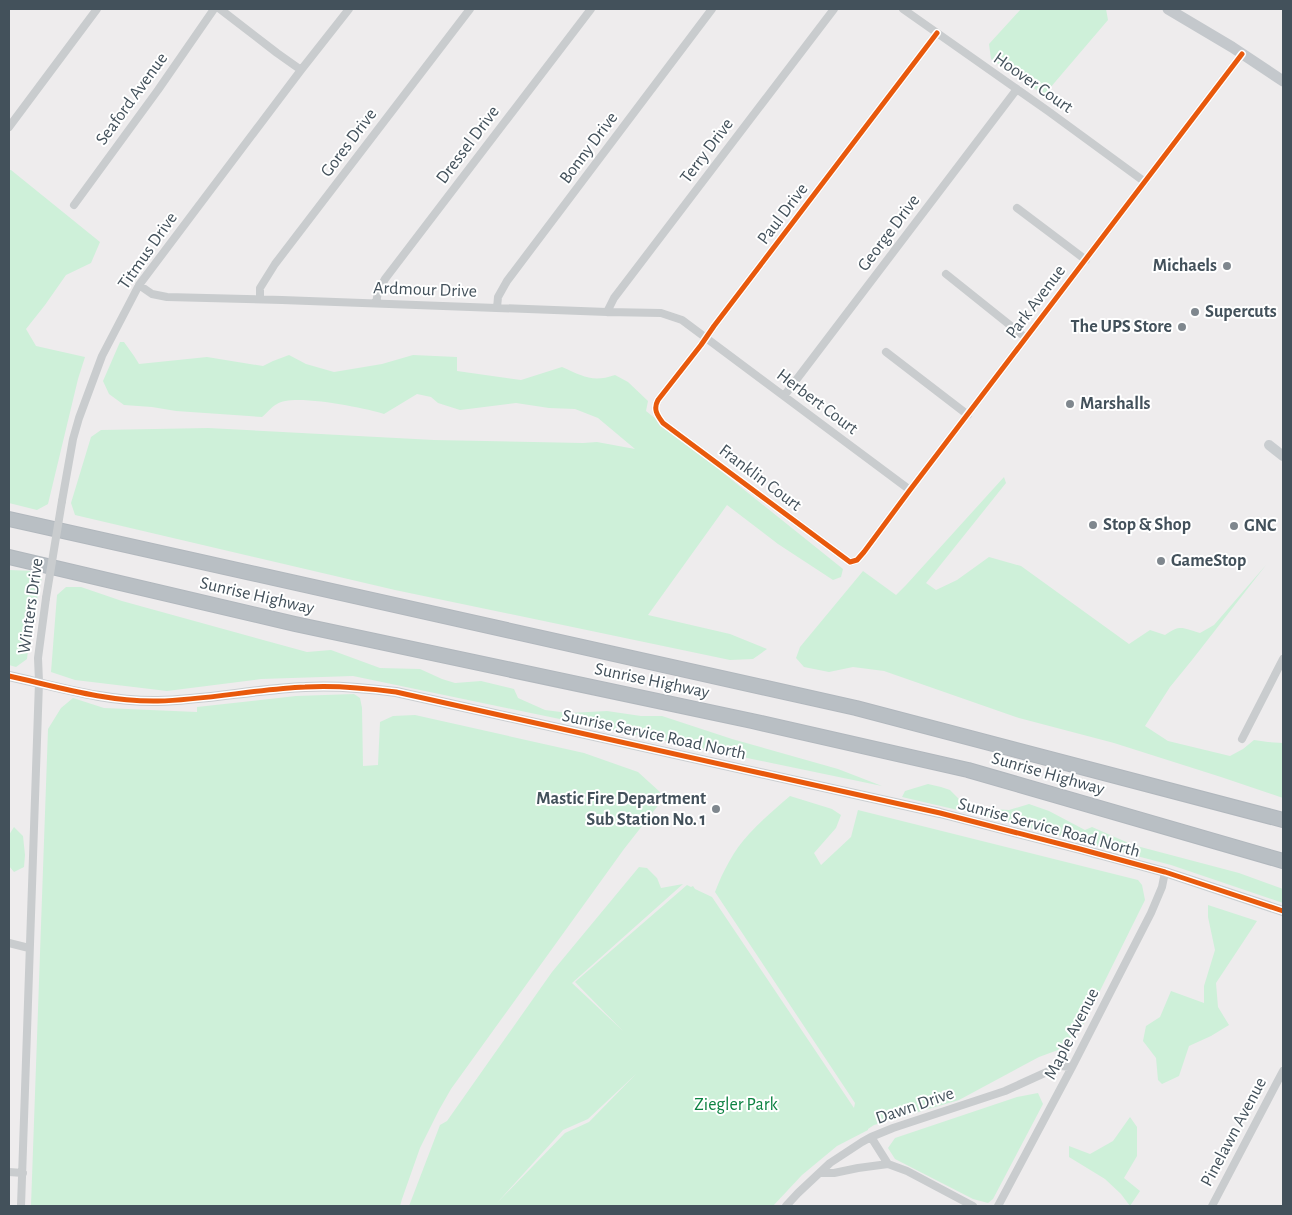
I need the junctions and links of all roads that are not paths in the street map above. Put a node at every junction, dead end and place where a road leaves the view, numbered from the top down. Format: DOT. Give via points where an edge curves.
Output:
graph roads {
  1 [pos="97,9"];
  2 [pos="214,9"];
  3 [pos="220,9"];
  4 [pos="349,9"];
  5 [pos="470,9"];
  6 [pos="591,9"];
  7 [pos="712,9"];
  8 [pos="834,9"];
  9 [pos="903,9"];
  10 [pos="1168,9"];
  11 [pos="937,33"];
  12 [pos="1242,54"];
  13 [pos="301,70"];
  14 [pos="1283,81"];
  15 [pos="1017,90"];
  16 [pos="9,127"];
  17 [pos="1145,182"];
  18 [pos="74,205"];
  19 [pos="1017,208"];
  20 [pos="1086,260"];
  21 [pos="946,274"];
  22 [pos="139,286"];
  23 [pos="260,299"];
  24 [pos="376,304"];
  25 [pos="497,308"];
  26 [pos="607,312"];
  27 [pos="706,337"];
  28 [pos="1026,338"];
  29 [pos="886,352"];
  30 [pos="784,396"];
  31 [pos="656,413"];
  32 [pos="968,415"];
  33 [pos="1269,445"];
  34 [pos="1283,456"];
  35 [pos="910,490"];
  36 [pos="9,519"];
  37 [pos="54,549"];
  38 [pos="9,557"];
  39 [pos="850,562"];
  40 [pos="1283,659"];
  41 [pos="9,676"];
  42 [pos="39,682"];
  43 [pos="1242,739"];
  44 [pos="1283,820"];
  45 [pos="1283,861"];
  46 [pos="1165,872"];
  47 [pos="1283,910"];
  48 [pos="9,943"];
  49 [pos="29,948"];
  50 [pos="1072,1067"];
  51 [pos="1283,1071"];
  52 [pos="870,1137"];
  53 [pos="888,1164"];
  54 [pos="9,1172"];
  55 [pos="23,1173"];
  56 [pos="821,1173"];
  57 [pos="22,1206"];
  58 [pos="786,1206"];
  59 [pos="973,1206"];
  60 [pos="998,1206"];
  61 [pos="1212,1206"];
  1 -- 16 [label="street"];
  2 -- 18 [label="street, Seaford Avenue"];
  3 -- 13 [label="street"];
  4 -- 13 [label="street, Titmus Drive"];
  5 -- 23 [label="street, Gores Drive" via="275,264 260,288"];
  6 -- 24 [label="street, Dressel Drive" via="385,279"];
  7 -- 25 [label="street, Bonny Drive" via="507,281 498,297"];
  8 -- 26 [label="street, Terry Drive" via="614,298"];
  9 -- 11 [label="street, Hoover Court"];
  10 -- 12 [label="main road"];
  11 -- 15 [label="street, Hoover Court"];
  11 -- 27 [label="street, Paul Drive"];
  12 -- 14 [label="main road"];
  12 -- 17 [label="street, Park Avenue"];
  13 -- 22 [label="street, Titmus Drive"];
  15 -- 17 [label="street, Hoover Court"];
  15 -- 30 [label="street, George Drive"];
  17 -- 20 [label="street, Park Avenue"];
  19 -- 20 [label="street"];
  20 -- 28 [label="street, Park Avenue"];
  21 -- 28 [label="street"];
  22 -- 23 [label="street, Ardmour Drive" via="152,294 167,297"];
  22 -- 37 [label="street, Titmus Drive, bridge" via="102,356 79,418"];
  23 -- 24 [label="street, Ardmour Drive"];
  24 -- 25 [label="street, Ardmour Drive"];
  25 -- 26 [label="street, Ardmour Drive"];
  26 -- 27 [label="street, Ardmour Drive" via="661,313 682,320"];
  27 -- 30 [label="street, Herbert Court"];
  27 -- 31 [label="street, Paul Drive" via="658,400"];
  28 -- 32 [label="street, Park Avenue"];
  29 -- 32 [label="street"];
  30 -- 35 [label="street, Herbert Court"];
  31 -- 39 [label="street, Franklin Court" via="663,423"];
  32 -- 35 [label="street, Park Avenue"];
  33 -- 34 [label="street"];
  35 -- 39 [label="street, Park Avenue" via="864,552"];
  36 -- 44 [label="highway, Sunrise Highway" via="856,708"];
  37 -- 42 [label="street, Winters Drive, bridge" via="38,658"];
  38 -- 45 [label="highway, Sunrise Highway" via="295,624 968,770"];
  40 -- 43 [label="street"];
  41 -- 42 [label="street, Sunrise Service Road North"];
  42 -- 46 [label="street, Sunrise Service Road North" via="140,701 305,687 396,692 940,813"];
  42 -- 49 [label="street, Winters Drive"];
  46 -- 47 [label="street, Sunrise Service Road North"];
  46 -- 50 [label="street, Maple Avenue" via="1151,913"];
  48 -- 49 [label="street"];
  49 -- 55 [label="street, Winters Drive"];
  50 -- 52 [label="street, Dawn Drive" via="1060,1066 1005,1092"];
  50 -- 60 [label="street, Maple Avenue"];
  51 -- 61 [label="street, Pinelawn Avenue"];
  52 -- 53 [label="street"];
  52 -- 56 [label="street, Dawn Drive"];
  53 -- 56 [label="street"];
  53 -- 59 [label="street"];
  54 -- 55 [label="street"];
  55 -- 57 [label="street, Winters Drive"];
  56 -- 58 [label="street, Dawn Drive"];
}
